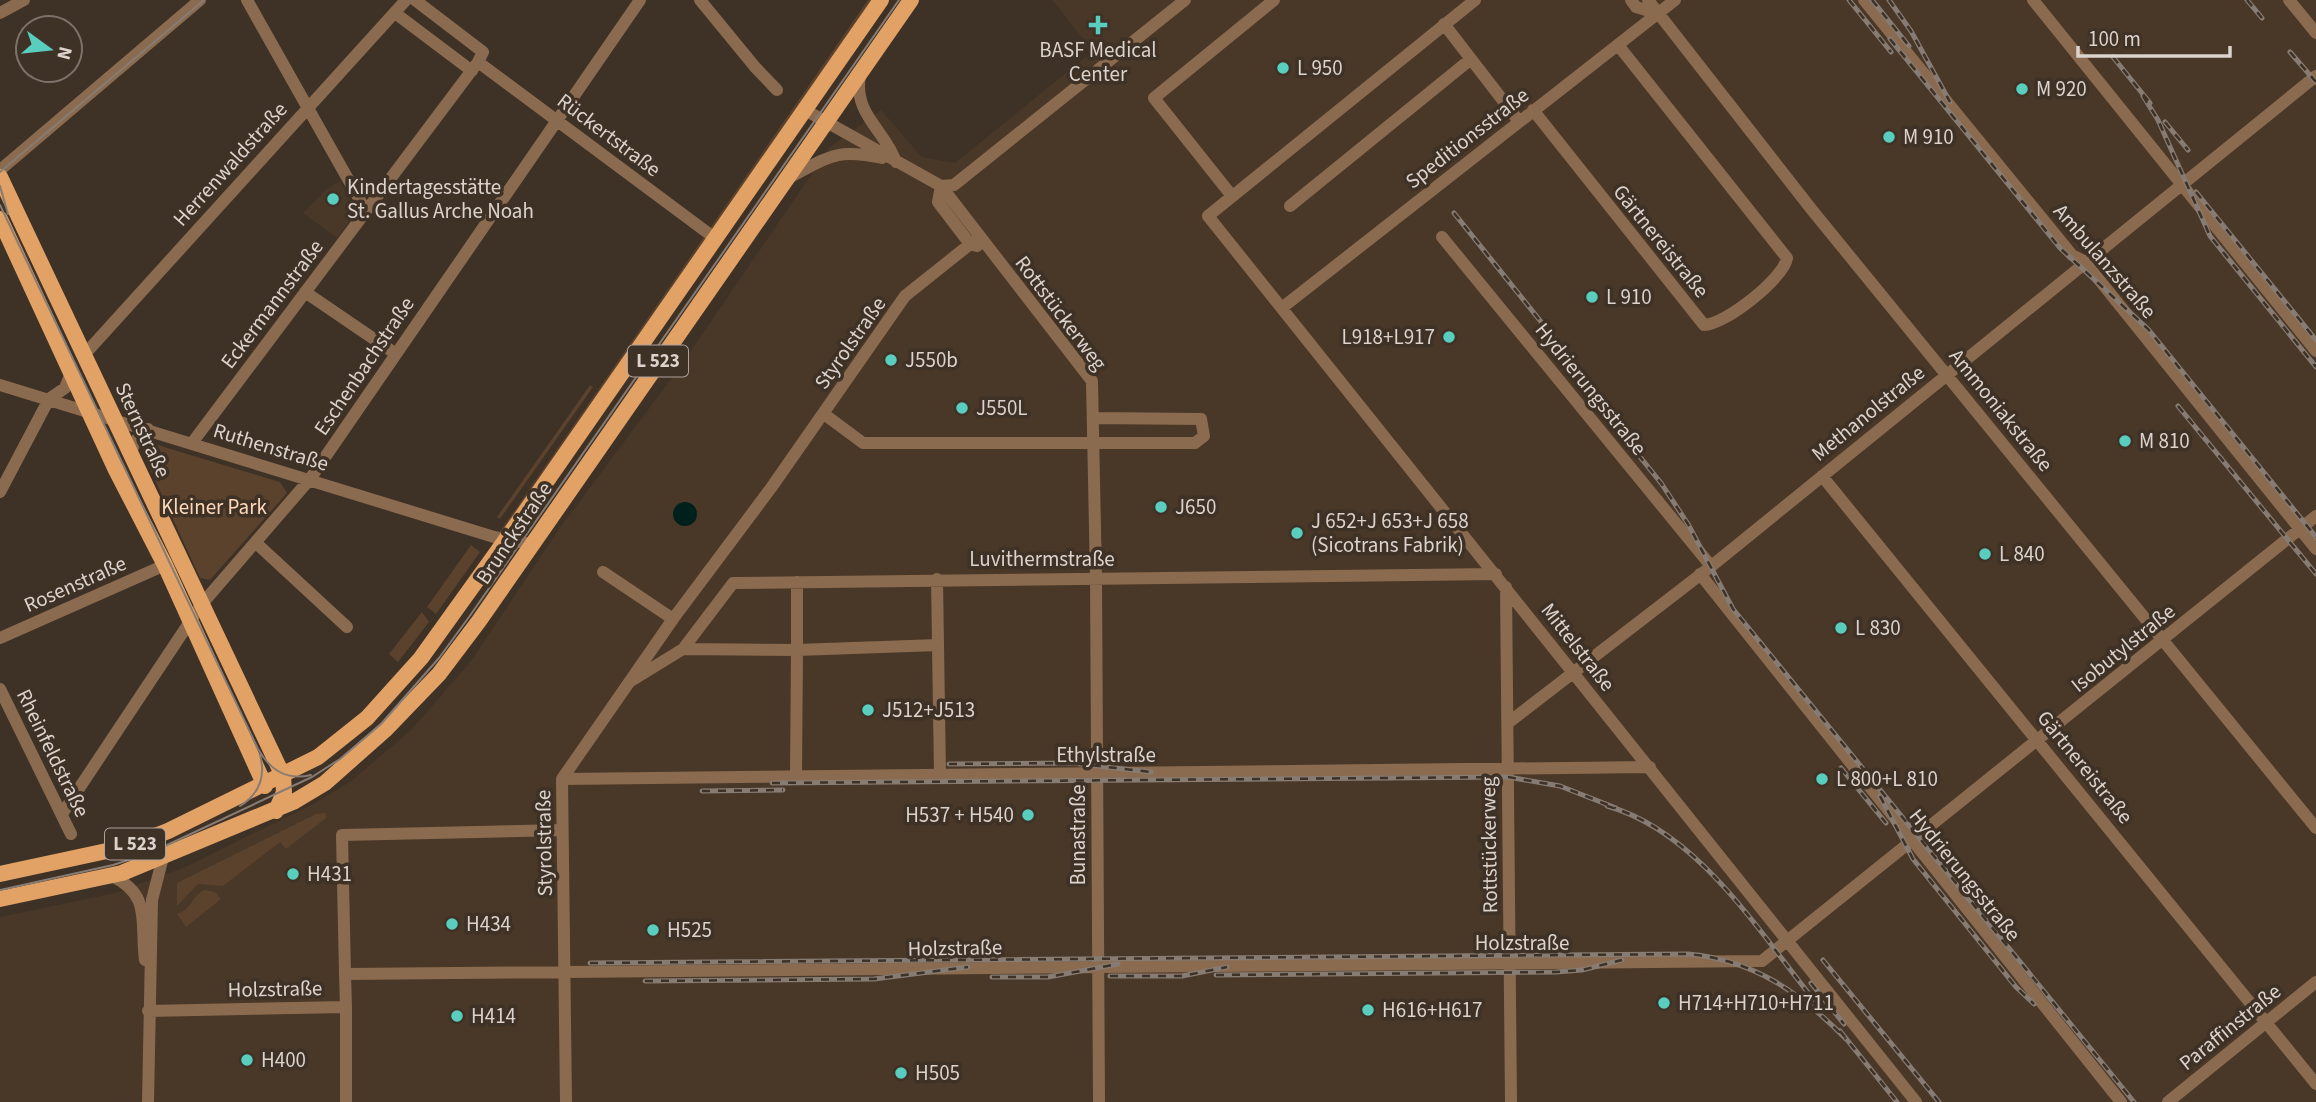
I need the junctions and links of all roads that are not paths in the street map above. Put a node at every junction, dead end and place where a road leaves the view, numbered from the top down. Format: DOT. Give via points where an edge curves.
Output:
graph roads {
  1 [pos="24,0"];
  2 [pos="200,0"];
  3 [pos="247,0"];
  4 [pos="640,0"];
  5 [pos="700,0"];
  6 [pos="881,0"];
  7 [pos="911,0"];
  8 [pos="1185,0"];
  9 [pos="1274,0"];
  10 [pos="1475,0"];
  11 [pos="1631,0"];
  12 [pos="1648,0"];
  13 [pos="1675,0"];
  14 [pos="1864,0"];
  15 [pos="2033,0"];
  16 [pos="2289,0"];
  17 [pos="403,3"];
  18 [pos="0,13"];
  19 [pos="1659,14"];
  20 [pos="1444,24"];
  21 [pos="2316,33"];
  22 [pos="1618,45"];
  23 [pos="1471,59"];
  24 [pos="478,62"];
  25 [pos="860,76"];
  26 [pos="2314,81"];
  27 [pos="777,90"];
  28 [pos="307,107"];
  29 [pos="805,110"];
  30 [pos="1533,110"];
  31 [pos="556,120"];
  32 [pos="1518,120"];
  33 [pos="828,122"];
  34 [pos="896,162"];
  35 [pos="0,170"];
  36 [pos="0,177"];
  37 [pos="786,179"];
  38 [pos="2181,185"];
  39 [pos="941,187"];
  40 [pos="1233,196"];
  41 [pos="1290,206"];
  42 [pos="366,211"];
  43 [pos="0,219"];
  44 [pos="1442,237"];
  45 [pos="716,239"];
  46 [pos="974,240"];
  47 [pos="2084,261"];
  48 [pos="305,292"];
  49 [pos="1283,307"];
  50 [pos="2316,351"];
  51 [pos="396,354"];
  52 [pos="84,355"];
  53 [pos="71,373"];
  54 [pos="1946,373"];
  55 [pos="0,385"];
  56 [pos="49,399"];
  57 [pos="89,411"];
  58 [pos="824,414"];
  59 [pos="114,418"];
  60 [pos="1093,418"];
  61 [pos="148,429"];
  62 [pos="1093,442"];
  63 [pos="192,443"];
  64 [pos="130,453"];
  65 [pos="1822,476"];
  66 [pos="310,480"];
  67 [pos="0,492"];
  68 [pos="2316,516"];
  69 [pos="2300,529"];
  70 [pos="505,541"];
  71 [pos="256,543"];
  72 [pos="531,544"];
  73 [pos="2316,549"];
  74 [pos="165,565"];
  75 [pos="1706,570"];
  76 [pos="603,572"];
  77 [pos="1496,574"];
  78 [pos="1097,578"];
  79 [pos="937,579"];
  80 [pos="797,582"];
  81 [pos="1506,587"];
  82 [pos="201,604"];
  83 [pos="673,619"];
  84 [pos="190,622"];
  85 [pos="347,627"];
  86 [pos="0,638"];
  87 [pos="2165,640"];
  88 [pos="938,645"];
  89 [pos="683,649"];
  90 [pos="797,650"];
  91 [pos="1573,673"];
  92 [pos="631,681"];
  93 [pos="0,689"];
  94 [pos="1508,723"];
  95 [pos="2039,740"];
  96 [pos="1650,767"];
  97 [pos="1507,769"];
  98 [pos="1097,774"];
  99 [pos="940,775"];
  100 [pos="283,776"];
  101 [pos="796,776"];
  102 [pos="562,779"];
  103 [pos="265,786"];
  104 [pos="275,811"];
  105 [pos="62,814"];
  106 [pos="2316,828"];
  107 [pos="562,830"];
  108 [pos="71,834"];
  109 [pos="1914,841"];
  110 [pos="163,858"];
  111 [pos="0,874"];
  112 [pos="112,876"];
  113 [pos="0,900"];
  114 [pos="1788,940"];
  115 [pos="148,949"];
  116 [pos="1510,962"];
  117 [pos="1098,966"];
  118 [pos="563,972"];
  119 [pos="345,974"];
  120 [pos="2316,982"];
  121 [pos="346,1007"];
  122 [pos="148,1011"];
  123 [pos="2266,1022"];
  124 [pos="2316,1084"];
  125 [pos="148,1102"];
  126 [pos="346,1102"];
  127 [pos="566,1102"];
  128 [pos="1099,1102"];
  129 [pos="1511,1102"];
  130 [pos="1916,1102"];
  131 [pos="2121,1102"];
  132 [pos="2168,1102"];
  1 -- 18 [label="street"];
  2 -- 35 [label="street"];
  3 -- 28 [label="street"];
  4 -- 31 [label="street, Eschenbachstraße"];
  5 -- 27 [label="street"];
  6 -- 29 [label="main road, Brunckstraße / L 523"];
  7 -- 25 [label="main road, Brunckstraße / L 523"];
  8 -- 39 [label="street" via="954,185"];
  9 -- 40 [label="street" via="1154,98"];
  10 -- 20 [label="street"];
  11 -- 19 [label="street, Ammoniakstraße" via="1636,7"];
  12 -- 19 [label="street, Ammoniakstraße"];
  13 -- 19 [label="street, Speditionsstraße"];
  14 -- 47 [label="street, Ambulanzstraße" via="2072,255"];
  15 -- 38 [label="street"];
  16 -- 21 [label="street"];
  17 -- 24 [label="street, Rückertstraße"];
  17 -- 24 [label="street, Rückertstraße"];
  17 -- 28 [label="street, Herrenwaldstraße"];
  19 -- 22 [label="street, Speditionsstraße"];
  19 -- 54 [label="street, Ammoniakstraße"];
  20 -- 23 [label="street"];
  20 -- 40 [label="street"];
  22 -- 30 [label="street, Speditionsstraße"];
  22 -- 30 [label="street, Gärtnereistraße" via="1787,258 1780,274 1722,321 1704,325"];
  23 -- 32 [label="street"];
  23 -- 41 [label="street"];
  24 -- 31 [label="street, Rückertstraße"];
  24 -- 42 [label="street, Eckermannstraße"];
  25 -- 33 [label="main road, Brunckstraße / L 523"];
  25 -- 34 [label="street" via="858,92 864,111"];
  26 -- 38 [label="street, Methanolstraße"];
  28 -- 42 [label="street"];
  28 -- 52 [label="street, Herrenwaldstraße"];
  29 -- 33 [label="street, Rottstückerweg"];
  29 -- 45 [label="main road, Brunckstraße / L 523"];
  30 -- 32 [label="street, Speditionsstraße"];
  31 -- 45 [label="street, Rückertstraße"];
  31 -- 51 [label="street, Eschenbachstraße"];
  32 -- 49 [label="street, Speditionsstraße"];
  33 -- 34 [label="street, Rottstückerweg"];
  33 -- 37 [label="main road, Brunckstraße / L 523"];
  34 -- 37 [label="street" via="851,151"];
  34 -- 39 [label="street, Rottstückerweg"];
  36 -- 52 [label="main road, Sternstraße"];
  37 -- 72 [label="main road, Brunckstraße / L 523"];
  38 -- 47 [label="street, Methanolstraße"];
  38 -- 50 [label="street"];
  39 -- 46 [label="street, Rottstückerweg"];
  40 -- 49 [label="street, Mittelstraße" via="1208,216"];
  42 -- 48 [label="street, Eckermannstraße"];
  43 -- 53 [label="main road, Sternstraße"];
  44 -- 75 [label="street, Hydrierungsstraße"];
  45 -- 70 [label="main road, Brunckstraße / L 523"];
  46 -- 58 [label="street, Styrolstraße" via="905,296"];
  46 -- 60 [label="street, Rottstückerweg" via="990,251 1092,381"];
  47 -- 54 [label="street, Methanolstraße"];
  47 -- 69 [label="street, Ambulanzstraße"];
  48 -- 51 [label="street"];
  48 -- 63 [label="street, Eckermannstraße"];
  49 -- 77 [label="street, Mittelstraße"];
  51 -- 66 [label="street, Eschenbachstraße"];
  52 -- 59 [label="main road, Sternstraße"];
  53 -- 56 [label="street" via="65,388"];
  53 -- 57 [label="main road, Sternstraße"];
  54 -- 65 [label="street, Methanolstraße"];
  54 -- 87 [label="street, Ammoniakstraße"];
  55 -- 56 [label="street, Ruthenstraße"];
  56 -- 57 [label="street, Ruthenstraße"];
  56 -- 67 [label="street"];
  57 -- 59 [label="street, Ruthenstraße"];
  57 -- 74 [label="main road, Sternstraße"];
  58 -- 62 [label="street" via="863,443"];
  58 -- 83 [label="street, Styrolstraße"];
  59 -- 61 [label="street, Ruthenstraße"];
  59 -- 64 [label="main road, Sternstraße"];
  60 -- 62 [label="street, Rottstückerweg"];
  60 -- 62 [label="street" via="1192,418 1201,419 1205,426 1204,436 1195,443"];
  61 -- 63 [label="street, Ruthenstraße"];
  61 -- 64 [label="street"];
  62 -- 78 [label="street, Bunastraße"];
  63 -- 66 [label="street, Ruthenstraße"];
  64 -- 82 [label="main road, Sternstraße"];
  65 -- 75 [label="street, Methanolstraße"];
  65 -- 95 [label="street, Gärtnereistraße"];
  66 -- 70 [label="street, Ruthenstraße"];
  66 -- 71 [label="street, Eschenbachstraße"];
  68 -- 69 [label="street, Isobutylstraße"];
  69 -- 73 [label="street, Ambulanzstraße"];
  69 -- 87 [label="street, Isobutylstraße"];
  70 -- 72 [label="street, Ruthenstraße"];
  70 -- 100 [label="main road, Brunckstraße / L 523" via="421,658 367,718 318,757"];
  71 -- 82 [label="street, Eschenbachstraße"];
  71 -- 85 [label="street"];
  72 -- 104 [label="main road, Brunckstraße / L 523" via="471,631 413,702 325,783"];
  74 -- 84 [label="main road, Sternstraße"];
  74 -- 86 [label="street, Rosenstraße"];
  75 -- 91 [label="street, Methanolstraße"];
  75 -- 109 [label="street, Hydrierungsstraße"];
  76 -- 83 [label="street"];
  77 -- 78 [label="street, Luvithermstraße"];
  77 -- 81 [label="street, Mittelstraße"];
  78 -- 79 [label="street, Luvithermstraße"];
  78 -- 98 [label="street, Bunastraße"];
  79 -- 80 [label="street, Luvithermstraße"];
  79 -- 88 [label="street"];
  80 -- 89 [label="street, Luvithermstraße" via="733,583"];
  80 -- 90 [label="street"];
  81 -- 91 [label="street, Mittelstraße"];
  81 -- 94 [label="street, Rottstückerweg"];
  82 -- 84 [label="street, Eschenbachstraße"];
  82 -- 100 [label="main road, Sternstraße"];
  83 -- 92 [label="street, Styrolstraße"];
  84 -- 103 [label="main road, Sternstraße"];
  84 -- 105 [label="street, Eschenbachstraße"];
  87 -- 95 [label="street, Isobutylstraße"];
  87 -- 106 [label="street, Ammoniakstraße"];
  88 -- 90 [label="street"];
  88 -- 99 [label="street"];
  89 -- 90 [label="street"];
  89 -- 92 [label="street, Luvithermstraße"];
  90 -- 101 [label="street"];
  91 -- 94 [label="street, Methanolstraße"];
  91 -- 96 [label="street, Mittelstraße"];
  92 -- 102 [label="street, Styrolstraße"];
  93 -- 105 [label="street, Rheinfeldstraße"];
  94 -- 97 [label="street, Rottstückerweg"];
  95 -- 109 [label="street, Isobutylstraße"];
  95 -- 123 [label="street, Gärtnereistraße"];
  96 -- 97 [label="street, Ethylstraße"];
  96 -- 114 [label="street, Mittelstraße"];
  97 -- 98 [label="street, Ethylstraße"];
  97 -- 116 [label="street, Rottstückerweg"];
  98 -- 99 [label="street, Ethylstraße"];
  98 -- 117 [label="street, Bunastraße"];
  99 -- 101 [label="street, Ethylstraße"];
  100 -- 103 [label="main road, Brunckstraße / L 523"];
  100 -- 104 [label="main road" via="284,792"];
  101 -- 102 [label="street, Ethylstraße"];
  102 -- 107 [label="street, Styrolstraße"];
  103 -- 111 [label="main road, Brunckstraße / L 523" via="130,846"];
  104 -- 110 [label="main road, Brunckstraße / L 523"];
  105 -- 108 [label="street, Rheinfeldstraße"];
  107 -- 118 [label="street, Styrolstraße"];
  107 -- 119 [label="street" via="342,835"];
  109 -- 114 [label="street, Isobutylstraße"];
  109 -- 131 [label="street, Hydrierungsstraße"];
  110 -- 112 [label="main road, Brunckstraße / L 523"];
  110 -- 115 [label="street" via="152,900"];
  112 -- 113 [label="main road, Brunckstraße / L 523"];
  112 -- 115 [label="street" via="137,893"];
  114 -- 116 [label="street, Holzstraße" via="1762,961"];
  114 -- 130 [label="street, Mittelstraße"];
  115 -- 122 [label="street"];
  116 -- 117 [label="street, Holzstraße"];
  116 -- 129 [label="street, Rottstückerweg"];
  117 -- 118 [label="street, Holzstraße"];
  117 -- 128 [label="street, Bunastraße"];
  118 -- 119 [label="street, Holzstraße"];
  118 -- 127 [label="street, Styrolstraße"];
  119 -- 121 [label="street, Holzstraße"];
  120 -- 123 [label="street, Paraffinstraße"];
  121 -- 122 [label="street, Holzstraße"];
  121 -- 126 [label="street"];
  122 -- 125 [label="street"];
  123 -- 124 [label="street, Gärtnereistraße"];
  123 -- 132 [label="street, Paraffinstraße"];
}
